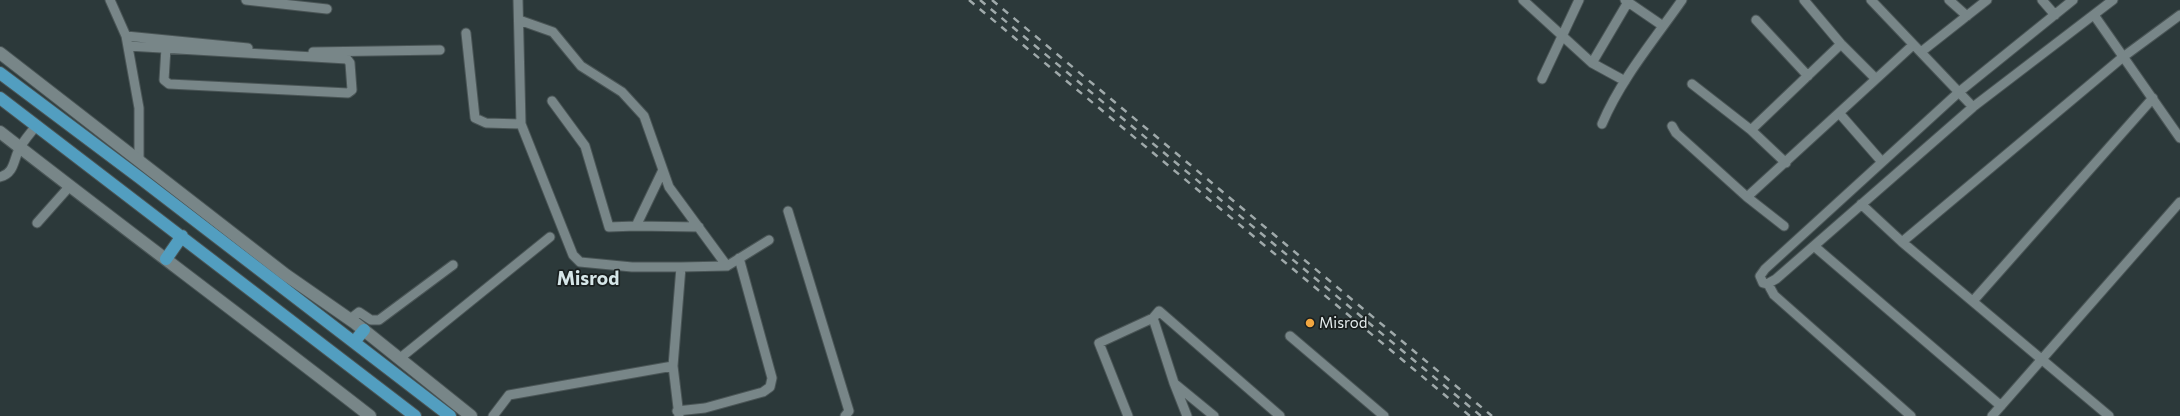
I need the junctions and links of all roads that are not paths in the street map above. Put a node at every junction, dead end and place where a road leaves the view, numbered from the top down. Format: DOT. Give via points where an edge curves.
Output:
graph roads {
  1 [pos="110,0"];
  2 [pos="246,0"];
  3 [pos="518,0"];
  4 [pos="1579,0"];
  5 [pos="1682,0"];
  6 [pos="1804,0"];
  7 [pos="1871,0"];
  8 [pos="1949,0"];
  9 [pos="1987,0"];
  10 [pos="2042,0"];
  11 [pos="2073,0"];
  12 [pos="2113,0"];
  13 [pos="1626,1"];
  14 [pos="1527,2"];
  15 [pos="327,9"];
  16 [pos="2180,14"];
  17 [pos="2055,15"];
  18 [pos="2094,15"];
  19 [pos="1967,16"];
  20 [pos="518,20"];
  21 [pos="1756,20"];
  22 [pos="1664,26"];
  23 [pos="466,33"];
  24 [pos="126,36"];
  25 [pos="1562,36"];
  26 [pos="1841,44"];
  27 [pos="1913,45"];
  28 [pos="128,46"];
  29 [pos="166,48"];
  30 [pos="440,50"];
  31 [pos="1921,52"];
  32 [pos="0,53"];
  33 [pos="2123,57"];
  34 [pos="1592,63"];
  35 [pos="0,73"];
  36 [pos="1808,76"];
  37 [pos="1542,79"];
  38 [pos="1876,79"];
  39 [pos="1624,81"];
  40 [pos="1692,84"];
  41 [pos="1959,92"];
  42 [pos="0,98"];
  43 [pos="2153,98"];
  44 [pos="552,101"];
  45 [pos="1972,107"];
  46 [pos="1840,114"];
  47 [pos="521,124"];
  48 [pos="1602,124"];
  49 [pos="37,125"];
  50 [pos="1672,126"];
  51 [pos="1751,130"];
  52 [pos="0,132"];
  53 [pos="2180,138"];
  54 [pos="19,147"];
  55 [pos="139,161"];
  56 [pos="1882,162"];
  57 [pos="1786,163"];
  58 [pos="662,172"];
  59 [pos="0,176"];
  60 [pos="69,187"];
  61 [pos="1747,197"];
  62 [pos="2180,202"];
  63 [pos="1861,204"];
  64 [pos="788,211"];
  65 [pos="37,223"];
  66 [pos="636,226"];
  67 [pos="1784,226"];
  68 [pos="699,227"];
  69 [pos="182,236"];
  70 [pos="550,237"];
  71 [pos="769,240"];
  72 [pos="1902,242"];
  73 [pos="1814,246"];
  74 [pos="739,258"];
  75 [pos="166,259"];
  76 [pos="453,265"];
  77 [pos="727,266"];
  78 [pos="681,267"];
  79 [pos="1768,284"];
  80 [pos="1973,301"];
  81 [pos="1154,318"];
  82 [pos="350,319"];
  83 [pos="364,330"];
  84 [pos="1290,336"];
  85 [pos="354,342"];
  86 [pos="400,359"];
  87 [pos="2043,359"];
  88 [pos="674,366"];
  89 [pos="1174,383"];
  90 [pos="2001,406"];
  91 [pos="678,414"];
  92 [pos="370,416"];
  93 [pos="415,416"];
  94 [pos="450,416"];
  95 [pos="471,416"];
  96 [pos="493,416"];
  97 [pos="845,416"];
  98 [pos="1128,416"];
  99 [pos="1187,416"];
  100 [pos="1214,416"];
  101 [pos="1280,416"];
  102 [pos="1384,416"];
  103 [pos="1911,416"];
  104 [pos="1992,416"];
  105 [pos="2109,416"];
  1 -- 24 [label="street"];
  2 -- 15 [label="street"];
  3 -- 20 [label="street"];
  4 -- 25 [label="street"];
  5 -- 22 [label="street"];
  6 -- 26 [label="street"];
  7 -- 27 [label="street"];
  8 -- 19 [label="street"];
  9 -- 19 [label="street"];
  10 -- 17 [label="street"];
  11 -- 17 [label="street"];
  12 -- 18 [label="street"];
  13 -- 22 [label="street"];
  13 -- 34 [label="street"];
  14 -- 25 [label="street"];
  16 -- 33 [label="street"];
  17 -- 41 [label="street"];
  18 -- 33 [label="street"];
  18 -- 45 [label="street"];
  19 -- 31 [label="street"];
  20 -- 47 [label="street"];
  20 -- 58 [label="street" via="554,32 581,66 622,92 644,116"];
  21 -- 36 [label="street"];
  22 -- 39 [label="street"];
  23 -- 47 [label="street" via="476,118 486,123"];
  24 -- 28 [label="street"];
  24 -- 30 [label="street" via="316,52"];
  25 -- 34 [label="street"];
  25 -- 37 [label="street"];
  26 -- 36 [label="street"];
  26 -- 38 [label="street"];
  27 -- 31 [label="street"];
  27 -- 38 [label="street"];
  28 -- 29 [label="street"];
  28 -- 55 [label="street" via="139,108"];
  29 -- 29 [label="street" via="347,59 350,63 352,90 348,93 169,84 164,80"];
  31 -- 41 [label="street"];
  32 -- 55 [label="street"];
  33 -- 43 [label="street"];
  33 -- 72 [label="street"];
  34 -- 39 [label="street"];
  35 -- 85 [label="main road"];
  36 -- 51 [label="street"];
  38 -- 46 [label="street"];
  39 -- 48 [label="street"];
  40 -- 51 [label="street"];
  41 -- 45 [label="street"];
  41 -- 56 [label="street"];
  42 -- 49 [label="main road"];
  43 -- 53 [label="street"];
  43 -- 80 [label="street"];
  44 -- 66 [label="street" via="585,146 609,227"];
  45 -- 63 [label="street"];
  46 -- 56 [label="street"];
  46 -- 57 [label="street"];
  47 -- 78 [label="street" via="573,255 580,262 632,267"];
  49 -- 54 [label="street"];
  49 -- 69 [label="main road"];
  50 -- 61 [label="street" via="1676,133"];
  51 -- 57 [label="street"];
  52 -- 54 [label="street"];
  54 -- 59 [label="street" via="14,166 5,176"];
  54 -- 60 [label="street"];
  55 -- 82 [label="street" via="286,275"];
  56 -- 79 [label="street" via="1765,269 1760,276 1761,280"];
  57 -- 61 [label="street"];
  58 -- 66 [label="street"];
  58 -- 68 [label="street" via="669,187"];
  60 -- 65 [label="street"];
  60 -- 75 [label="street"];
  61 -- 67 [label="street"];
  62 -- 87 [label="street"];
  63 -- 72 [label="street"];
  63 -- 73 [label="street"];
  64 -- 97 [label="street" via="849,411"];
  66 -- 68 [label="street"];
  68 -- 77 [label="street"];
  69 -- 75 [label="main road"];
  69 -- 93 [label="main road"];
  70 -- 86 [label="street"];
  71 -- 74 [label="street"];
  72 -- 80 [label="street"];
  73 -- 79 [label="street"];
  73 -- 90 [label="street"];
  74 -- 77 [label="street"];
  74 -- 91 [label="street" via="772,378 770,387 763,392"];
  75 -- 92 [label="street"];
  76 -- 82 [label="street" via="379,320 371,320 359,312"];
  77 -- 78 [label="street"];
  78 -- 88 [label="street"];
  79 -- 103 [label="street" via="1774,295"];
  80 -- 87 [label="street"];
  81 -- 89 [label="street"];
  81 -- 98 [label="street" via="1098,343"];
  81 -- 101 [label="street" via="1159,310"];
  82 -- 83 [label="street"];
  83 -- 85 [label="main road"];
  83 -- 86 [label="street"];
  84 -- 102 [label="street"];
  85 -- 94 [label="main road"];
  86 -- 95 [label="street"];
  87 -- 90 [label="street"];
  87 -- 105 [label="street"];
  88 -- 91 [label="street"];
  88 -- 96 [label="street" via="509,395"];
  89 -- 99 [label="street"];
  89 -- 100 [label="street"];
  90 -- 104 [label="street"];
}
